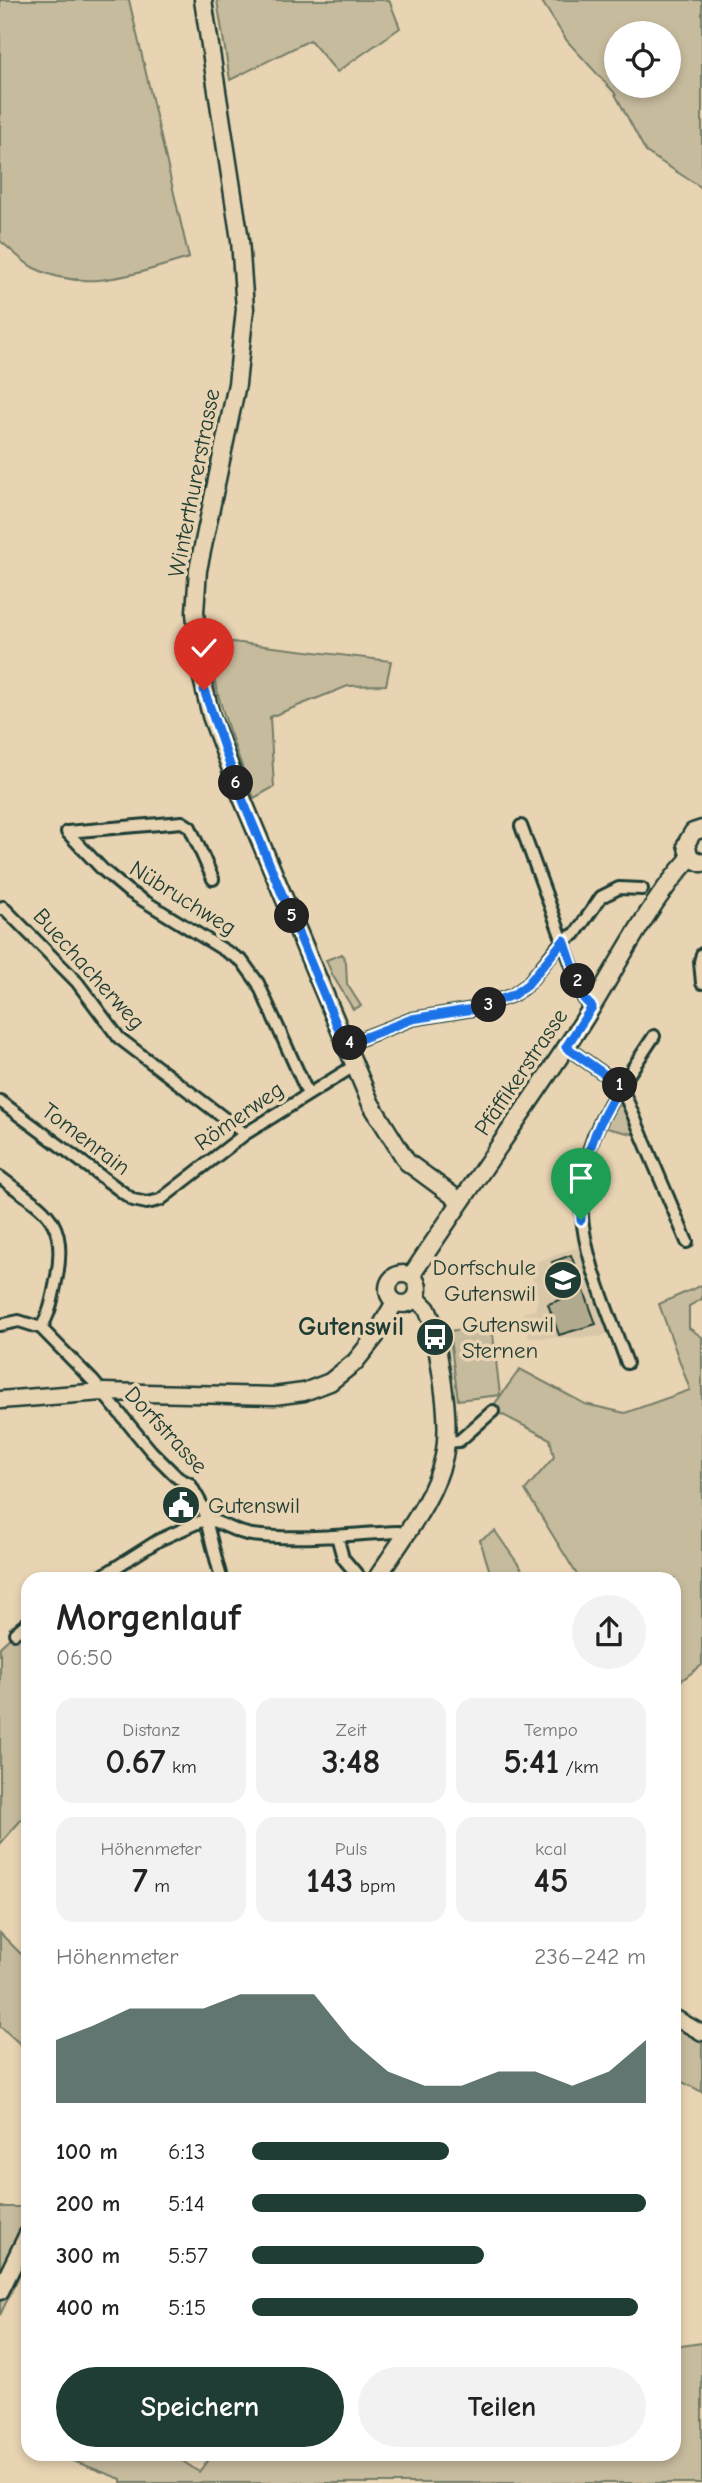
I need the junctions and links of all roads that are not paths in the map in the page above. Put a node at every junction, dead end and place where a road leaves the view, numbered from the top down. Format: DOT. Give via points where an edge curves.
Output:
graph roads {
  1 [pos="203,0"];
  2 [pos="521,826"];
  3 [pos="702,829"];
  4 [pos="696,861"];
  5 [pos="213,879"];
  6 [pos="642,889"];
  7 [pos="2,908"];
  8 [pos="564,940"];
  9 [pos="702,954"];
  10 [pos="702,983"];
  11 [pos="592,1007"];
  12 [pos="653,1036"];
  13 [pos="345,1045"];
  14 [pos="566,1047"];
  15 [pos="354,1066"];
  16 [pos="621,1086"];
  17 [pos="308,1094"];
  18 [pos="0,1101"];
  19 [pos="245,1134"];
  20 [pos="0,1177"];
  21 [pos="460,1201"];
  22 [pos="149,1203"];
  23 [pos="687,1242"];
  24 [pos="411,1276"];
  25 [pos="416,1297"];
  26 [pos="396,1302"];
  27 [pos="0,1325"];
  28 [pos="41,1328"];
  29 [pos="627,1363"];
  30 [pos="102,1392"];
  31 [pos="0,1400"];
  32 [pos="493,1411"];
  33 [pos="446,1442"];
  34 [pos="206,1519"];
  35 [pos="397,1533"];
  36 [pos="337,1536"];
  37 [pos="108,1572"];
  38 [pos="219,1572"];
  39 [pos="355,1572"];
  40 [pos="380,1572"];
  41 [pos="21,1628"];
  42 [pos="15,1633"];
  43 [pos="681,2021"];
  44 [pos="702,2034"];
  45 [pos="21,2248"];
  46 [pos="0,2291"];
  1 -- 13 [label="main road, Winterthurerstrasse" via="240,240 246,309 237,384 198,570 198,655 220,743"];
  2 -- 8 [label="street"];
  3 -- 4 [label="main road, Pfäffikerstrasse" via="686,844"];
  4 -- 11 [label="main road, Pfäffikerstrasse" via="652,907"];
  5 -- 17 [label="street, Nübruchweg" via="190,827 182,822 68,832 128,891 242,961 258,983"];
  6 -- 8 [label="street" via="620,888 601,897 575,934"];
  7 -- 19 [label="street, Buechacherweg" via="77,982 119,1038"];
  8 -- 11 [label="street" via="584,999"];
  8 -- 13 [label="street" via="513,995 473,1009 412,1019"];
  9 -- 10 [label="street"];
  11 -- 14 [label="main road, Pfäffikerstrasse"];
  12 -- 16 [label="street"];
  13 -- 15 [label="main road, Winterthurerstrasse"];
  14 -- 16 [label="street"];
  14 -- 21 [label="main road, Pfäffikerstrasse"];
  15 -- 17 [label="street, Römerweg"];
  15 -- 21 [label="main road, Winterthurerstrasse" via="395,1147 417,1171"];
  16 -- 23 [label="street"];
  16 -- 29 [label="street" via="588,1149 580,1208 586,1249"];
  17 -- 19 [label="street, Römerweg"];
  18 -- 22 [label="street, Tomenrain" via="133,1200"];
  19 -- 22 [label="street, Römerweg" via="160,1200"];
  20 -- 28 [label="street" via="45,1212 58,1233 61,1254 51,1307"];
  21 -- 24 [label="main road, Pfäffikerstrasse"];
  24 -- 25 [label="main road" via="418,1286"];
  24 -- 26 [label="main road" via="400,1274 391,1281 389,1292"];
  25 -- 26 [label="main road" via="409,1303"];
  25 -- 33 [label="main road" via="433,1323"];
  26 -- 30 [label="main road" via="355,1362 330,1382 304,1392"];
  27 -- 28 [label="street" via="19,1321"];
  28 -- 30 [label="street, Dorfstrasse"];
  30 -- 31 [label="main road"];
  30 -- 34 [label="street, Dorfstrasse" via="151,1451 195,1491"];
  32 -- 33 [label="street" via="459,1441"];
  33 -- 35 [label="main road" via="438,1477"];
  34 -- 36 [label="street" via="250,1535"];
  34 -- 37 [label="street" via="159,1539"];
  34 -- 38 [label="street, Dorfstrasse"];
  35 -- 36 [label="street"];
  35 -- 40 [label="main road"];
  36 -- 39 [label="street" via="343,1558"];
  41 -- 42 [label="street"];
  43 -- 44 [label="street"];
  45 -- 46 [label="main road"];
}
